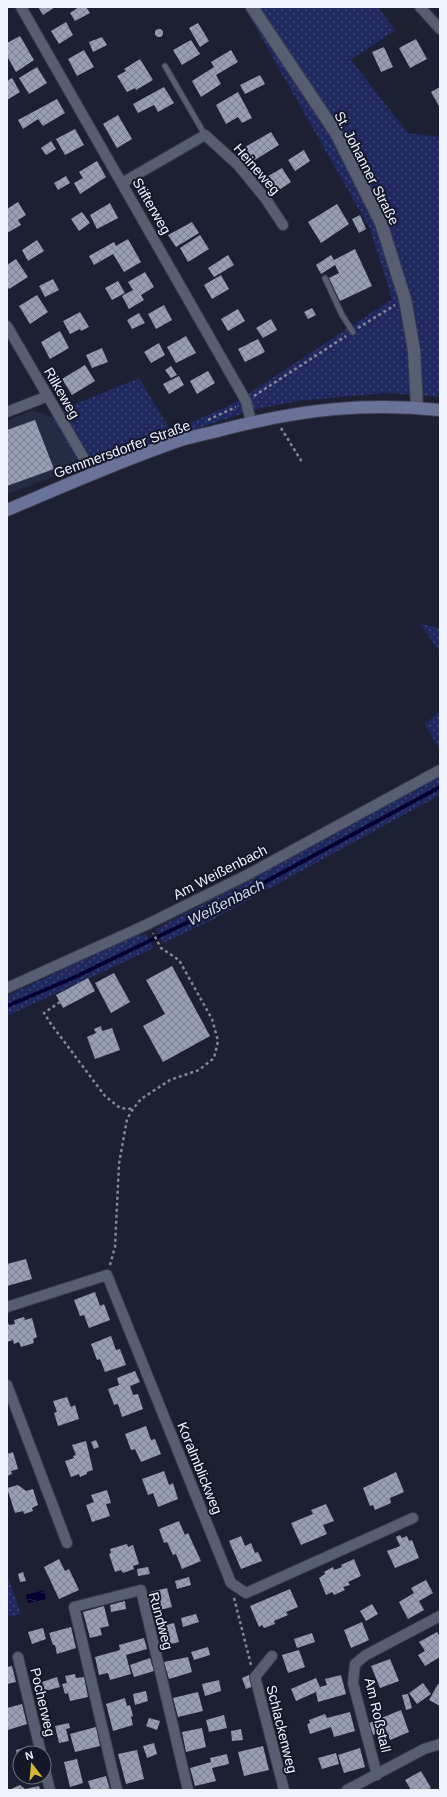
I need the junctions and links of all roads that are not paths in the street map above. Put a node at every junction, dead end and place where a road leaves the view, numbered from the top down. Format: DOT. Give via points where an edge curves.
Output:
graph roads {
  1 [pos="21,7"];
  2 [pos="252,7"];
  3 [pos="420,7"];
  4 [pos="440,29"];
  5 [pos="165,66"];
  6 [pos="205,135"];
  7 [pos="122,183"];
  8 [pos="283,225"];
  9 [pos="325,278"];
  10 [pos="7,326"];
  11 [pos="353,332"];
  12 [pos="48,396"];
  13 [pos="417,407"];
  14 [pos="440,410"];
  15 [pos="7,412"];
  16 [pos="251,422"];
  17 [pos="93,474"];
  18 [pos="7,510"];
  19 [pos="440,770"];
  20 [pos="7,988"];
  21 [pos="7,1307"];
  22 [pos="7,1385"];
  23 [pos="413,1518"];
  24 [pos="67,1543"];
  25 [pos="440,1616"];
  26 [pos="272,1656"];
  27 [pos="18,1657"];
  28 [pos="440,1744"];
  29 [pos="39,1745"];
  30 [pos="378,1775"];
  31 [pos="118,1790"];
  32 [pos="188,1790"];
  33 [pos="284,1790"];
  34 [pos="347,1790"];
  1 -- 7 [label="street, Stifterweg"];
  2 -- 13 [label="street, St. Johanner Straße" via="336,132 381,223 404,298 414,350"];
  3 -- 4 [label="street"];
  5 -- 6 [label="lane, Heineweg"];
  6 -- 7 [label="street"];
  6 -- 8 [label="street, Heineweg" via="238,166 265,198"];
  7 -- 16 [label="street, Stifterweg" via="246,401"];
  9 -- 11 [label="lane"];
  10 -- 12 [label="street, Rilkeweg"];
  12 -- 15 [label="street"];
  12 -- 17 [label="street, Rilkeweg"];
  13 -- 14 [label="main road, Gemmersdorfer Straße"];
  13 -- 16 [label="main road, Gemmersdorfer Straße" via="327,408"];
  16 -- 17 [label="main road, Gemmersdorfer Straße" via="181,440"];
  17 -- 18 [label="main road, Gemmersdorfer Straße"];
  19 -- 20 [label="street, Am Weißenbach" via="247,875 148,924"];
  21 -- 23 [label="street, Koralmblickweg" via="107,1275 231,1583 246,1593"];
  22 -- 24 [label="street"];
  25 -- 30 [label="street, Am Roßstall" via="366,1655 355,1664 353,1683"];
  26 -- 33 [label="street, Schlackenweg" via="255,1677"];
  27 -- 29 [label="street, Pocherweg"];
  28 -- 30 [label="street" via="424,1748"];
  30 -- 34 [label="street"];
  31 -- 32 [label="street, Rundweg" via="74,1607 141,1590"];
}
